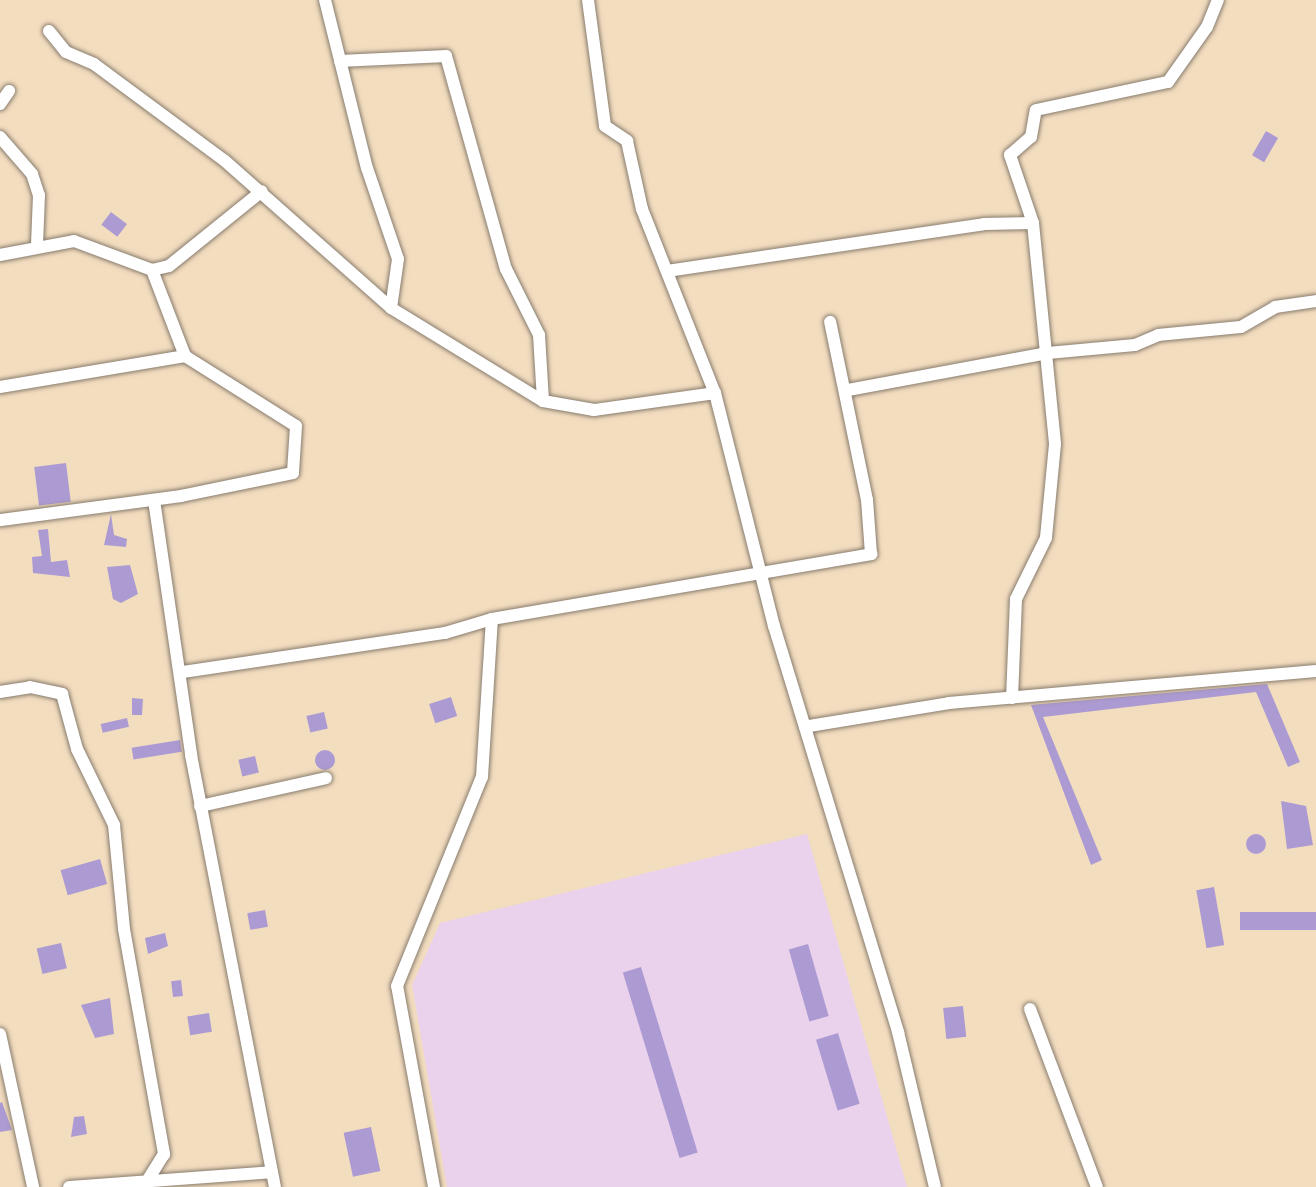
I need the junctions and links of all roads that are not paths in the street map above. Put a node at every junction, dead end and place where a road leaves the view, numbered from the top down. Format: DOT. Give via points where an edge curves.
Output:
graph roads {
  1 [pos="325,0"];
  2 [pos="588,0"];
  3 [pos="1218,0"];
  4 [pos="49,31"];
  5 [pos="340,61"];
  6 [pos="9,91"];
  7 [pos="0,104"];
  8 [pos="0,137"];
  9 [pos="262,191"];
  10 [pos="1033,223"];
  11 [pos="37,246"];
  12 [pos="0,256"];
  13 [pos="152,270"];
  14 [pos="667,271"];
  15 [pos="1316,301"];
  16 [pos="391,308"];
  17 [pos="830,322"];
  18 [pos="1048,353"];
  19 [pos="185,356"];
  20 [pos="0,387"];
  21 [pos="848,390"];
  22 [pos="715,393"];
  23 [pos="543,401"];
  24 [pos="154,500"];
  25 [pos="0,520"];
  26 [pos="761,578"];
  27 [pos="492,619"];
  28 [pos="1316,671"];
  29 [pos="183,672"];
  30 [pos="0,692"];
  31 [pos="1012,698"];
  32 [pos="809,726"];
  33 [pos="326,778"];
  34 [pos="200,806"];
  35 [pos="1030,1009"];
  36 [pos="0,1034"];
  37 [pos="271,1172"];
  38 [pos="149,1178"];
  39 [pos="33,1187"];
  40 [pos="69,1187"];
  41 [pos="275,1187"];
  42 [pos="435,1187"];
  43 [pos="935,1187"];
  44 [pos="1097,1187"];
  1 -- 5 [label="street"];
  2 -- 14 [label="street" via="605,126 627,141 642,209"];
  3 -- 10 [label="street" via="1168,82 1036,110 1031,137 1010,155"];
  4 -- 9 [label="street" via="66,51 94,64"];
  5 -- 16 [label="street" via="398,259"];
  5 -- 23 [label="street" via="446,56 506,269 539,335"];
  6 -- 7 [label="street"];
  8 -- 11 [label="street" via="32,174 39,195"];
  9 -- 13 [label="street" via="169,266"];
  9 -- 16 [label="street"];
  10 -- 14 [label="street" via="984,224"];
  10 -- 18 [label="street"];
  11 -- 12 [label="street"];
  11 -- 13 [label="street" via="74,241"];
  13 -- 19 [label="street"];
  14 -- 22 [label="street"];
  15 -- 18 [label="street" via="1275,307 1241,327"];
  16 -- 23 [label="street"];
  17 -- 21 [label="street"];
  18 -- 21 [label="street"];
  18 -- 31 [label="street" via="1054,486 1046,538 1016,599"];
  19 -- 20 [label="street"];
  19 -- 24 [label="street" via="296,426 293,473"];
  21 -- 26 [label="street" via="871,554"];
  22 -- 23 [label="street" via="594,410"];
  22 -- 26 [label="street"];
  24 -- 25 [label="street"];
  24 -- 29 [label="street"];
  26 -- 27 [label="street"];
  26 -- 32 [label="street"];
  27 -- 29 [label="street" via="445,633"];
  27 -- 42 [label="street" via="482,777 397,986"];
  28 -- 31 [label="street"];
  29 -- 34 [label="street"];
  30 -- 38 [label="street" via="30,688 62,694 77,749 114,825 124,929 164,1154"];
  31 -- 32 [label="street"];
  32 -- 43 [label="street" via="904,1055"];
  33 -- 34 [label="street"];
  34 -- 37 [label="street"];
  35 -- 44 [label="street"];
  36 -- 39 [label="street"];
  37 -- 38 [label="street"];
  37 -- 41 [label="street"];
  38 -- 40 [label="street"];
}
